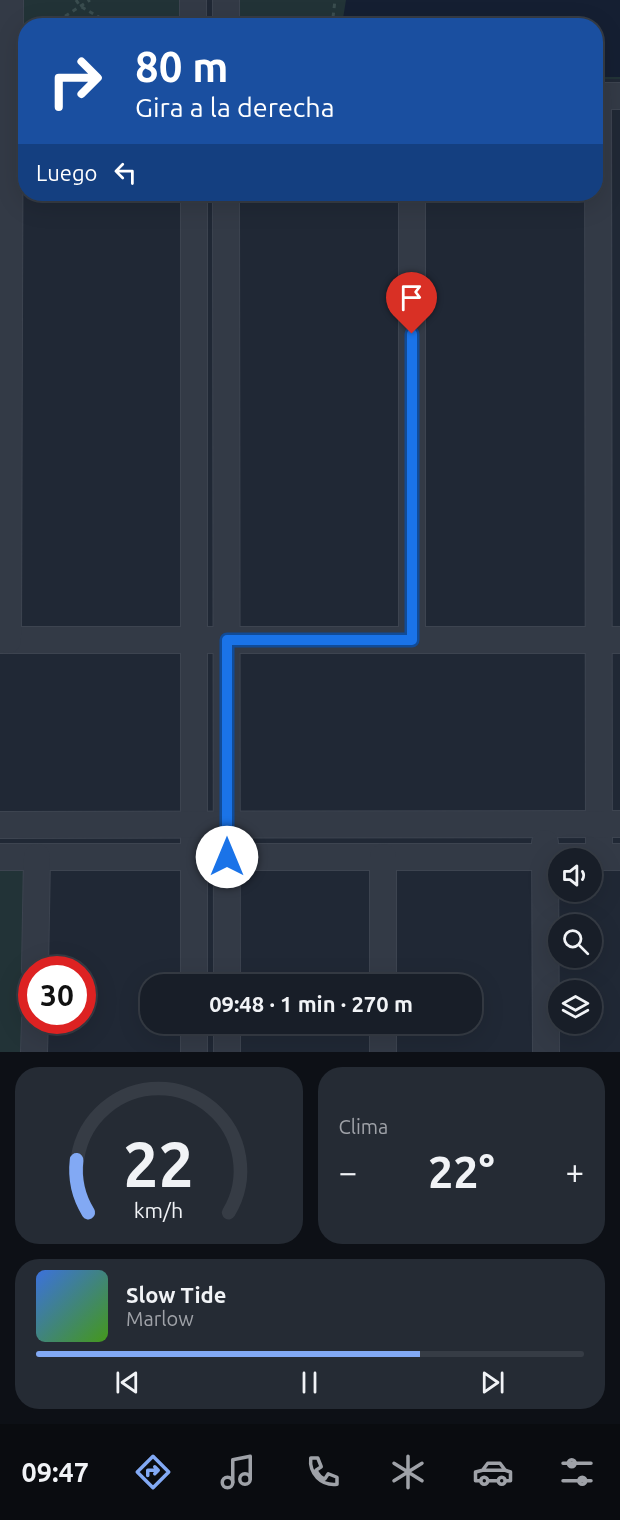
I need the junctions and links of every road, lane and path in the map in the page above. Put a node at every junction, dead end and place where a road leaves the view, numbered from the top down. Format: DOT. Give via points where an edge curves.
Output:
graph roads {
  1 [pos="10,0"];
  2 [pos="76,0"];
  3 [pos="90,0"];
  4 [pos="194,0"];
  5 [pos="226,0"];
  6 [pos="335,0"];
  7 [pos="80,6"];
  8 [pos="62,18"];
  9 [pos="100,18"];
  10 [pos="194,18"];
  11 [pos="226,18"];
  12 [pos="333,18"];
  13 [pos="12,96"];
  14 [pos="604,96"];
  15 [pos="194,201"];
  16 [pos="226,201"];
  17 [pos="412,201"];
  18 [pos="4,640"];
  19 [pos="194,640"];
  20 [pos="227,640"];
  21 [pos="412,640"];
  22 [pos="609,640"];
  23 [pos="194,824"];
  24 [pos="227,824"];
  25 [pos="545,824"];
  26 [pos="609,824"];
  27 [pos="0,825"];
  28 [pos="0,856"];
  29 [pos="37,856"];
  30 [pos="194,857"];
  31 [pos="227,857"];
  32 [pos="383,857"];
  33 [pos="609,857"];
  34 [pos="545,858"];
  35 [pos="35,956"];
  36 [pos="194,974"];
  37 [pos="227,974"];
  38 [pos="383,974"];
  39 [pos="35,1034"];
  40 [pos="194,1034"];
  41 [pos="227,1034"];
  42 [pos="383,1034"];
  43 [pos="34,1052"];
  44 [pos="194,1052"];
  45 [pos="227,1052"];
  46 [pos="383,1052"];
  47 [pos="546,1052"];
  1 -- 13 [label="street"];
  2 -- 7 [label="path"];
  3 -- 7 [label="path"];
  4 -- 10 [label="street"];
  5 -- 11 [label="street"];
  6 -- 12 [label="path"];
  7 -- 8 [label="path"];
  7 -- 9 [label="path"];
  13 -- 18 [label="street"];
  14 -- 22 [label="street"];
  15 -- 19 [label="street"];
  16 -- 20 [label="street"];
  17 -- 21 [label="street"];
  18 -- 19 [label="street"];
  19 -- 20 [label="street"];
  19 -- 23 [label="street"];
  20 -- 21 [label="street"];
  20 -- 24 [label="street"];
  21 -- 22 [label="street"];
  22 -- 26 [label="street"];
  23 -- 24 [label="street"];
  23 -- 27 [label="street"];
  23 -- 30 [label="street"];
  24 -- 25 [label="street"];
  24 -- 31 [label="street"];
  25 -- 26 [label="street"];
  25 -- 34 [label="street"];
  26 -- 33 [label="street"];
  28 -- 29 [label="street"];
  29 -- 30 [label="street"];
  29 -- 35 [label="street"];
  30 -- 31 [label="street"];
  30 -- 36 [label="street"];
  31 -- 32 [label="street"];
  31 -- 37 [label="street"];
  32 -- 34 [label="street"];
  32 -- 38 [label="street"];
  33 -- 34 [label="street"];
  34 -- 47 [label="street"];
  39 -- 43 [label="street"];
  40 -- 44 [label="street"];
  41 -- 45 [label="street"];
  42 -- 46 [label="street"];
}
